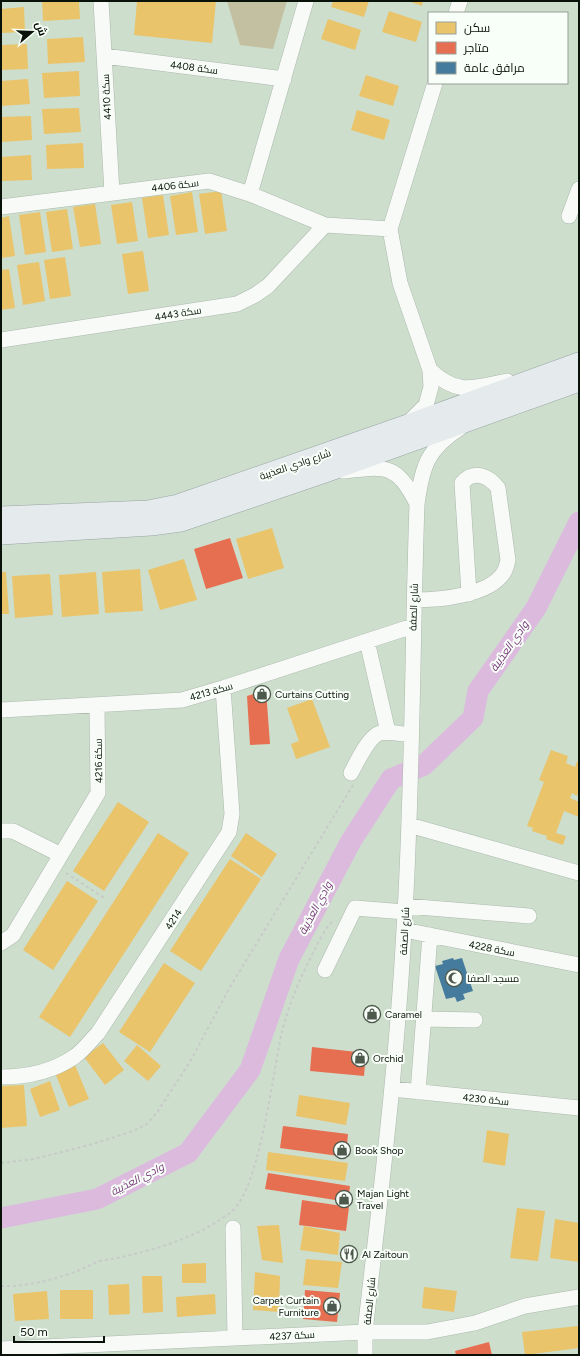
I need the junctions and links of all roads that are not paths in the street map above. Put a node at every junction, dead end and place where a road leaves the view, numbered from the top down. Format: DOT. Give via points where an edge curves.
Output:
graph roads {
  1 [pos="101,1"];
  2 [pos="306,1"];
  3 [pos="460,1"];
  4 [pos="456,12"];
  5 [pos="104,56"];
  6 [pos="284,79"];
  7 [pos="435,84"];
  8 [pos="579,189"];
  9 [pos="112,193"];
  10 [pos="250,194"];
  11 [pos="1,207"];
  12 [pos="569,216"];
  13 [pos="325,225"];
  14 [pos="390,229"];
  15 [pos="1,340"];
  16 [pos="579,362"];
  17 [pos="430,370"];
  18 [pos="549,372"];
  19 [pos="579,382"];
  20 [pos="472,421"];
  21 [pos="405,425"];
  22 [pos="325,473"];
  23 [pos="1,504"];
  24 [pos="417,504"];
  25 [pos="1,516"];
  26 [pos="26,516"];
  27 [pos="1,535"];
  28 [pos="469,594"];
  29 [pos="414,600"];
  30 [pos="413,626"];
  31 [pos="367,641"];
  32 [pos="223,688"];
  33 [pos="97,705"];
  34 [pos="1,710"];
  35 [pos="388,732"];
  36 [pos="411,742"];
  37 [pos="351,773"];
  38 [pos="409,825"];
  39 [pos="1,831"];
  40 [pos="58,860"];
  41 [pos="579,873"];
  42 [pos="405,909"];
  43 [pos="529,916"];
  44 [pos="404,930"];
  45 [pos="430,935"];
  46 [pos="1,943"];
  47 [pos="579,965"];
  48 [pos="325,970"];
  49 [pos="424,1018"];
  50 [pos="475,1020"];
  51 [pos="1,1078"];
  52 [pos="392,1089"];
  53 [pos="418,1092"];
  54 [pos="579,1108"];
  55 [pos="233,1228"];
  56 [pos="579,1297"];
  57 [pos="365,1332"];
  58 [pos="235,1338"];
  59 [pos="1,1349"];
  60 [pos="146,1349"];
  61 [pos="365,1355"];
  1 -- 5 [label="street, سكة 4410"];
  2 -- 6 [label="street"];
  3 -- 4 [label="street"];
  5 -- 6 [label="street, سكة 4408"];
  5 -- 9 [label="street, سكة 4410"];
  6 -- 10 [label="street"];
  7 -- 14 [label="street"];
  8 -- 12 [label="street"];
  9 -- 10 [label="street, سكة 4406" via="209,181"];
  9 -- 11 [label="street, سكة 4406"];
  10 -- 13 [label="street, سكة 4406"];
  13 -- 14 [label="street, سكة 4406"];
  13 -- 15 [label="street, سكة 4443" via="268,286 237,304"];
  14 -- 17 [label="street" via="400,283"];
  16 -- 18 [label="main road, شارع وادي العذيبة"];
  17 -- 18 [label="street" via="449,385 463,389"];
  17 -- 21 [label="street" via="431,387 426,405"];
  18 -- 21 [label="main road, شارع وادي العذيبة"];
  19 -- 20 [label="main road, شارع وادي العذيبة"];
  20 -- 22 [label="main road, شارع وادي العذيبة"];
  20 -- 24 [label="street, شارع الصفة" via="453,433 428,458 421,474"];
  21 -- 26 [label="main road, شارع وادي العذيبة" via="178,504 148,510"];
  22 -- 24 [label="street" via="362,469 392,471 402,478"];
  22 -- 27 [label="main road, شارع وادي العذيبة" via="181,522"];
  23 -- 26 [label="main road"];
  24 -- 29 [label="street, شارع الصفة"];
  25 -- 26 [label="main road, شارع وادي العذيبة"];
  28 -- 28 [label="street" via="499,578 505,571 508,560 498,488 491,479 481,474 467,477 462,482"];
  28 -- 29 [label="street" via="441,600"];
  29 -- 30 [label="street, شارع الصفة"];
  30 -- 31 [label="street, سكة 4213"];
  30 -- 36 [label="street, شارع الصفة"];
  31 -- 32 [label="street, سكة 4213"];
  31 -- 35 [label="street"];
  32 -- 33 [label="street, سكة 4213" via="182,700"];
  32 -- 51 [label="street, 4214" via="232,814 229,832 98,1033 75,1056 54,1067 28,1077"];
  33 -- 34 [label="street, سكة 4213"];
  33 -- 40 [label="street, سكة 4216" via="98,793"];
  35 -- 36 [label="street"];
  35 -- 37 [label="street" via="379,733 372,738"];
  36 -- 38 [label="street, شارع الصفة"];
  38 -- 41 [label="street"];
  38 -- 42 [label="street, شارع الصفة"];
  39 -- 40 [label="street" via="13,831"];
  40 -- 46 [label="street, سكة 4216" via="13,935"];
  42 -- 43 [label="street"];
  42 -- 44 [label="street, شارع الصفة"];
  42 -- 48 [label="street" via="355,908"];
  44 -- 45 [label="street, سكة 4228"];
  44 -- 52 [label="street, شارع الصفة"];
  45 -- 47 [label="street, سكة 4228"];
  45 -- 49 [label="street"];
  49 -- 50 [label="street"];
  49 -- 53 [label="street"];
  52 -- 53 [label="street, سكة 4230"];
  52 -- 57 [label="street, شارع الصفة"];
  53 -- 54 [label="street, سكة 4230"];
  55 -- 58 [label="street"];
  56 -- 57 [label="street, سكة 4237" via="526,1306 476,1323 427,1332"];
  57 -- 58 [label="street, سكة 4237"];
  57 -- 61 [label="street, شارع الصفة"];
  58 -- 60 [label="street, سكة 4237"];
  59 -- 60 [label="street, سكة 4237"];
}
